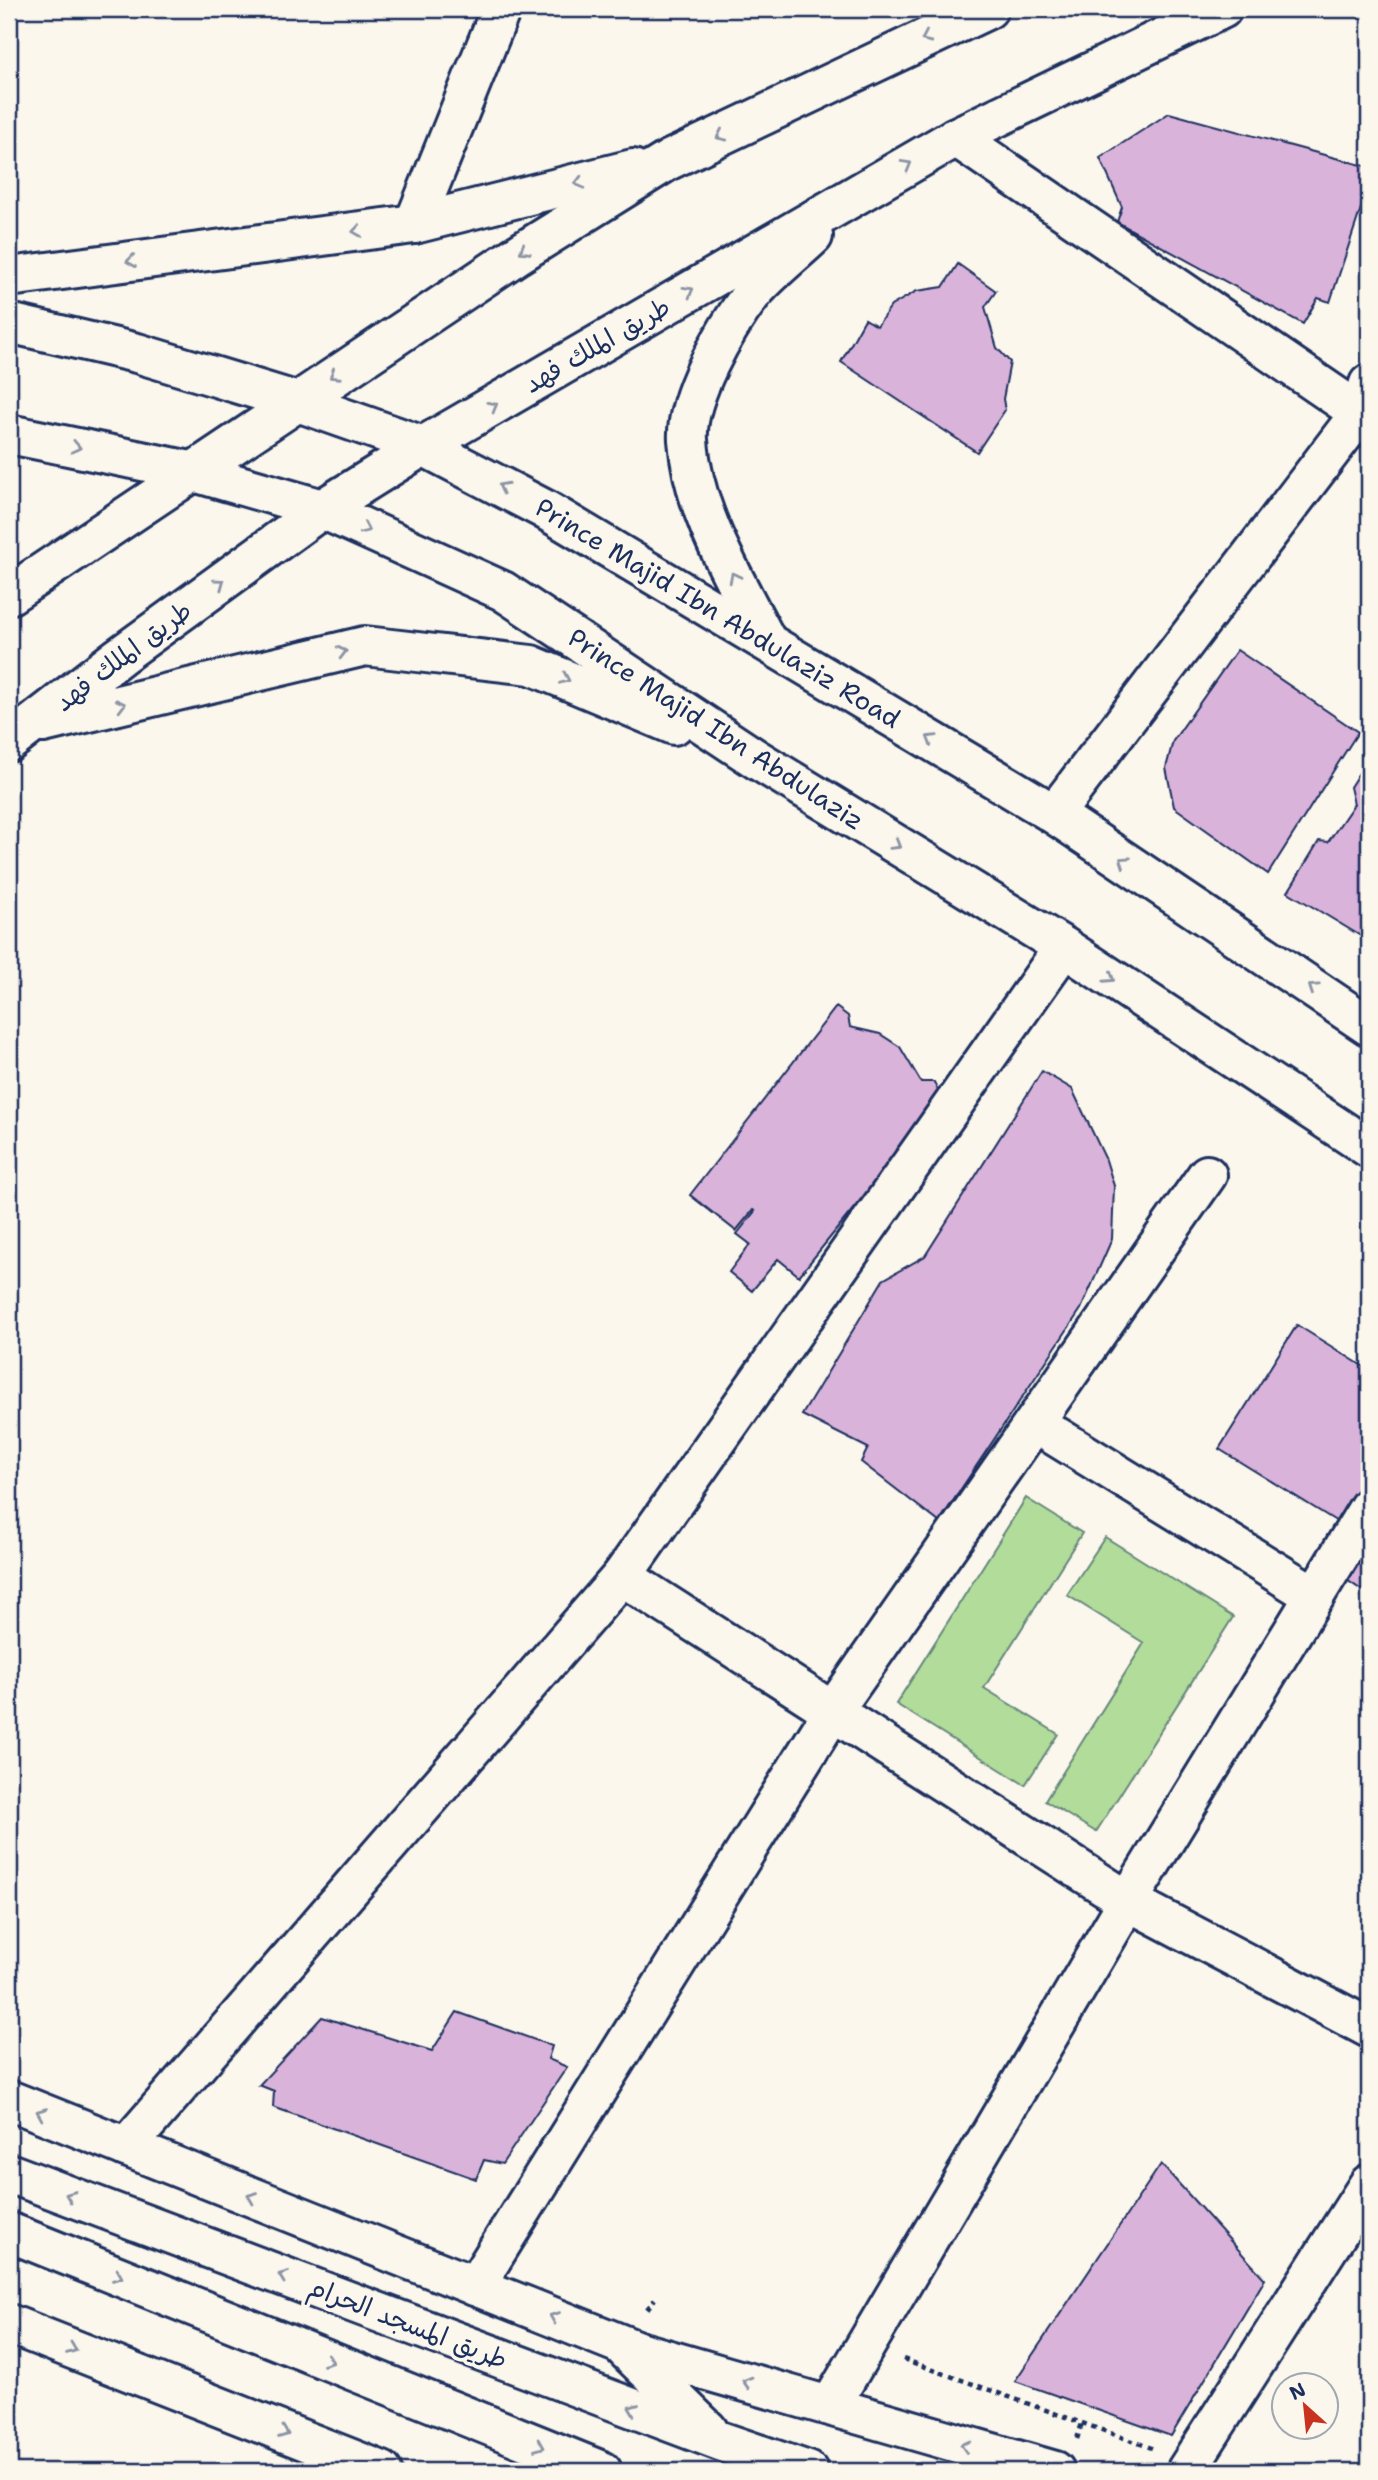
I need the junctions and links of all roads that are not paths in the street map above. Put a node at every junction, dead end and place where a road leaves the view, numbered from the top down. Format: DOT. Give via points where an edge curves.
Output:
graph roads {
  1 [pos="501,9"];
  2 [pos="988,9"];
  3 [pos="1222,9"];
  4 [pos="956,137"];
  5 [pos="669,160"];
  6 [pos="860,192"];
  7 [pos="414,223"];
  8 [pos="9,277"];
  9 [pos="9,323"];
  10 [pos="295,401"];
  11 [pos="1366,406"];
  12 [pos="9,434"];
  13 [pos="423,446"];
  14 [pos="191,471"];
  15 [pos="322,509"];
  16 [pos="9,595"];
  17 [pos="765,638"];
  18 [pos="20,734"];
  19 [pos="756,759"];
  20 [pos="1054,814"];
  21 [pos="1064,947"];
  22 [pos="1369,1026"];
  23 [pos="1369,1148"];
  24 [pos="1207,1175"];
  25 [pos="1036,1424"];
  26 [pos="1369,1507"];
  27 [pos="622,1576"];
  28 [pos="1315,1597"];
  29 [pos="833,1711"];
  30 [pos="1128,1901"];
  31 [pos="1369,2028"];
  32 [pos="9,2100"];
  33 [pos="126,2147"];
  34 [pos="9,2173"];
  35 [pos="1369,2184"];
  36 [pos="9,2232"];
  37 [pos="475,2286"];
  38 [pos="9,2324"];
  39 [pos="618,2343"];
  40 [pos="830,2406"];
  41 [pos="720,2441"];
  42 [pos="1189,2467"];
  43 [pos="382,2471"];
  44 [pos="602,2471"];
  45 [pos="807,2471"];
  46 [pos="1055,2471"];
  1 -- 7 [label="main road"];
  2 -- 5 [label="main road, one-way"];
  3 -- 4 [label="main road, طريق الملك فهد"];
  6 -- 4 [label="main road, طريق الملك فهد, one-way"];
  4 -- 11 [label="main road"];
  5 -- 7 [label="main road, one-way"];
  5 -- 10 [label="main road, one-way"];
  13 -- 6 [label="main road, طريق الملك فهد, one-way"];
  17 -- 6 [label="main road, one-way" via="715,541 699,492 688,438 698,383 751,295"];
  7 -- 8 [label="main road, one-way"];
  9 -- 10 [label="main road, Prince Majid Ibn Abdulaziz Road" via="137,353"];
  10 -- 13 [label="main road, Prince Majid Ibn Abdulaziz Road"];
  10 -- 14 [label="main road"];
  11 -- 20 [label="main road"];
  12 -- 14 [label="main road, Prince Majid Ibn Abdulaziz, one-way"];
  13 -- 15 [label="main road, طريق الملك فهد"];
  17 -- 13 [label="main road, Prince Majid Ibn Abdulaziz Road, one-way" via="544,509"];
  14 -- 15 [label="main road, Prince Majid Ibn Abdulaziz"];
  14 -- 16 [label="main road"];
  18 -- 15 [label="main road, طريق الملك فهد, one-way"];
  15 -- 19 [label="main road, Prince Majid Ibn Abdulaziz, one-way" via="503,591"];
  20 -- 17 [label="main road, Prince Majid Ibn Abdulaziz Road, one-way"];
  18 -- 19 [label="main road, one-way" via="365,646 531,665"];
  19 -- 21 [label="main road, Prince Majid Ibn Abdulaziz, one-way"];
  22 -- 20 [label="main road, Prince Majid Ibn Abdulaziz Road, one-way"];
  21 -- 23 [label="main road, Prince Majid Ibn Abdulaziz, one-way"];
  21 -- 27 [label="main road"];
  24 -- 25 [label="main road"];
  25 -- 28 [label="main road"];
  25 -- 29 [label="main road"];
  26 -- 28 [label="main road"];
  27 -- 29 [label="main road"];
  27 -- 33 [label="main road"];
  28 -- 30 [label="main road"];
  29 -- 30 [label="main road"];
  29 -- 37 [label="main road"];
  30 -- 31 [label="main road"];
  30 -- 40 [label="main road"];
  33 -- 32 [label="main road, one-way"];
  37 -- 33 [label="main road, one-way"];
  41 -- 34 [label="main road, طريق المسجد الحرام, one-way"];
  35 -- 42 [label="main road"];
  36 -- 44 [label="main road, one-way"];
  39 -- 37 [label="main road, one-way"];
  38 -- 43 [label="main road, one-way"];
  40 -- 39 [label="main road, one-way"];
  39 -- 41 [label="main road"];
  46 -- 40 [label="main road, one-way"];
  41 -- 45 [label="main road, طريق المسجد الحرام"];
}
